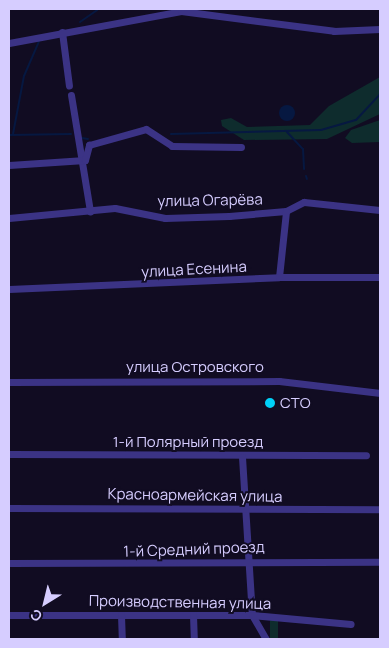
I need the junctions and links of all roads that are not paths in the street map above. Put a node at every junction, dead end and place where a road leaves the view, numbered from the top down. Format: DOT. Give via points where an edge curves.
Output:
graph roads {
  1 [pos="380,29"];
  2 [pos="62,32"];
  3 [pos="9,43"];
  4 [pos="69,86"];
  5 [pos="72,95"];
  6 [pos="241,147"];
  7 [pos="85,160"];
  8 [pos="9,165"];
  9 [pos="90,210"];
  10 [pos="380,210"];
  11 [pos="286,211"];
  12 [pos="9,218"];
  13 [pos="279,277"];
  14 [pos="380,277"];
  15 [pos="9,290"];
  16 [pos="9,382"];
  17 [pos="380,393"];
  18 [pos="9,454"];
  19 [pos="366,455"];
  20 [pos="242,456"];
  21 [pos="9,508"];
  22 [pos="380,509"];
  23 [pos="246,511"];
  24 [pos="249,560"];
  25 [pos="380,562"];
  26 [pos="9,563"];
  27 [pos="9,615"];
  28 [pos="121,615"];
  29 [pos="193,615"];
  30 [pos="252,615"];
  31 [pos="350,624"];
  32 [pos="122,639"];
  33 [pos="194,639"];
  34 [pos="266,639"];
  1 -- 2 [label="street" via="334,31 181,11"];
  2 -- 3 [label="street"];
  2 -- 4 [label="street"];
  5 -- 7 [label="street"];
  6 -- 7 [label="street" via="172,146 146,129 89,145"];
  7 -- 8 [label="street"];
  7 -- 9 [label="street"];
  9 -- 11 [label="street, улица Огарёва" via="115,208 165,218"];
  9 -- 12 [label="street, улица Огарёва"];
  10 -- 11 [label="street, улица Огарёва" via="304,202"];
  11 -- 13 [label="street"];
  13 -- 14 [label="street, улица Есенина"];
  13 -- 15 [label="street, улица Есенина"];
  16 -- 17 [label="street, улица Островского" via="279,381"];
  18 -- 20 [label="street, 1-й Полярный проезд"];
  19 -- 20 [label="street, 1-й Полярный проезд"];
  20 -- 23 [label="street"];
  21 -- 23 [label="street, Красноармейская улица"];
  22 -- 23 [label="street, Красноармейская улица"];
  23 -- 24 [label="street"];
  24 -- 25 [label="street, 1-й Средний проезд"];
  24 -- 26 [label="street, 1-й Средний проезд" via="145,565"];
  24 -- 30 [label="street"];
  27 -- 28 [label="street, Производственная улица"];
  28 -- 29 [label="street, Производственная улица"];
  28 -- 32 [label="street"];
  29 -- 30 [label="street, Производственная улица"];
  29 -- 33 [label="street"];
  30 -- 31 [label="street, Производственная улица"];
  30 -- 34 [label="street"];
}
